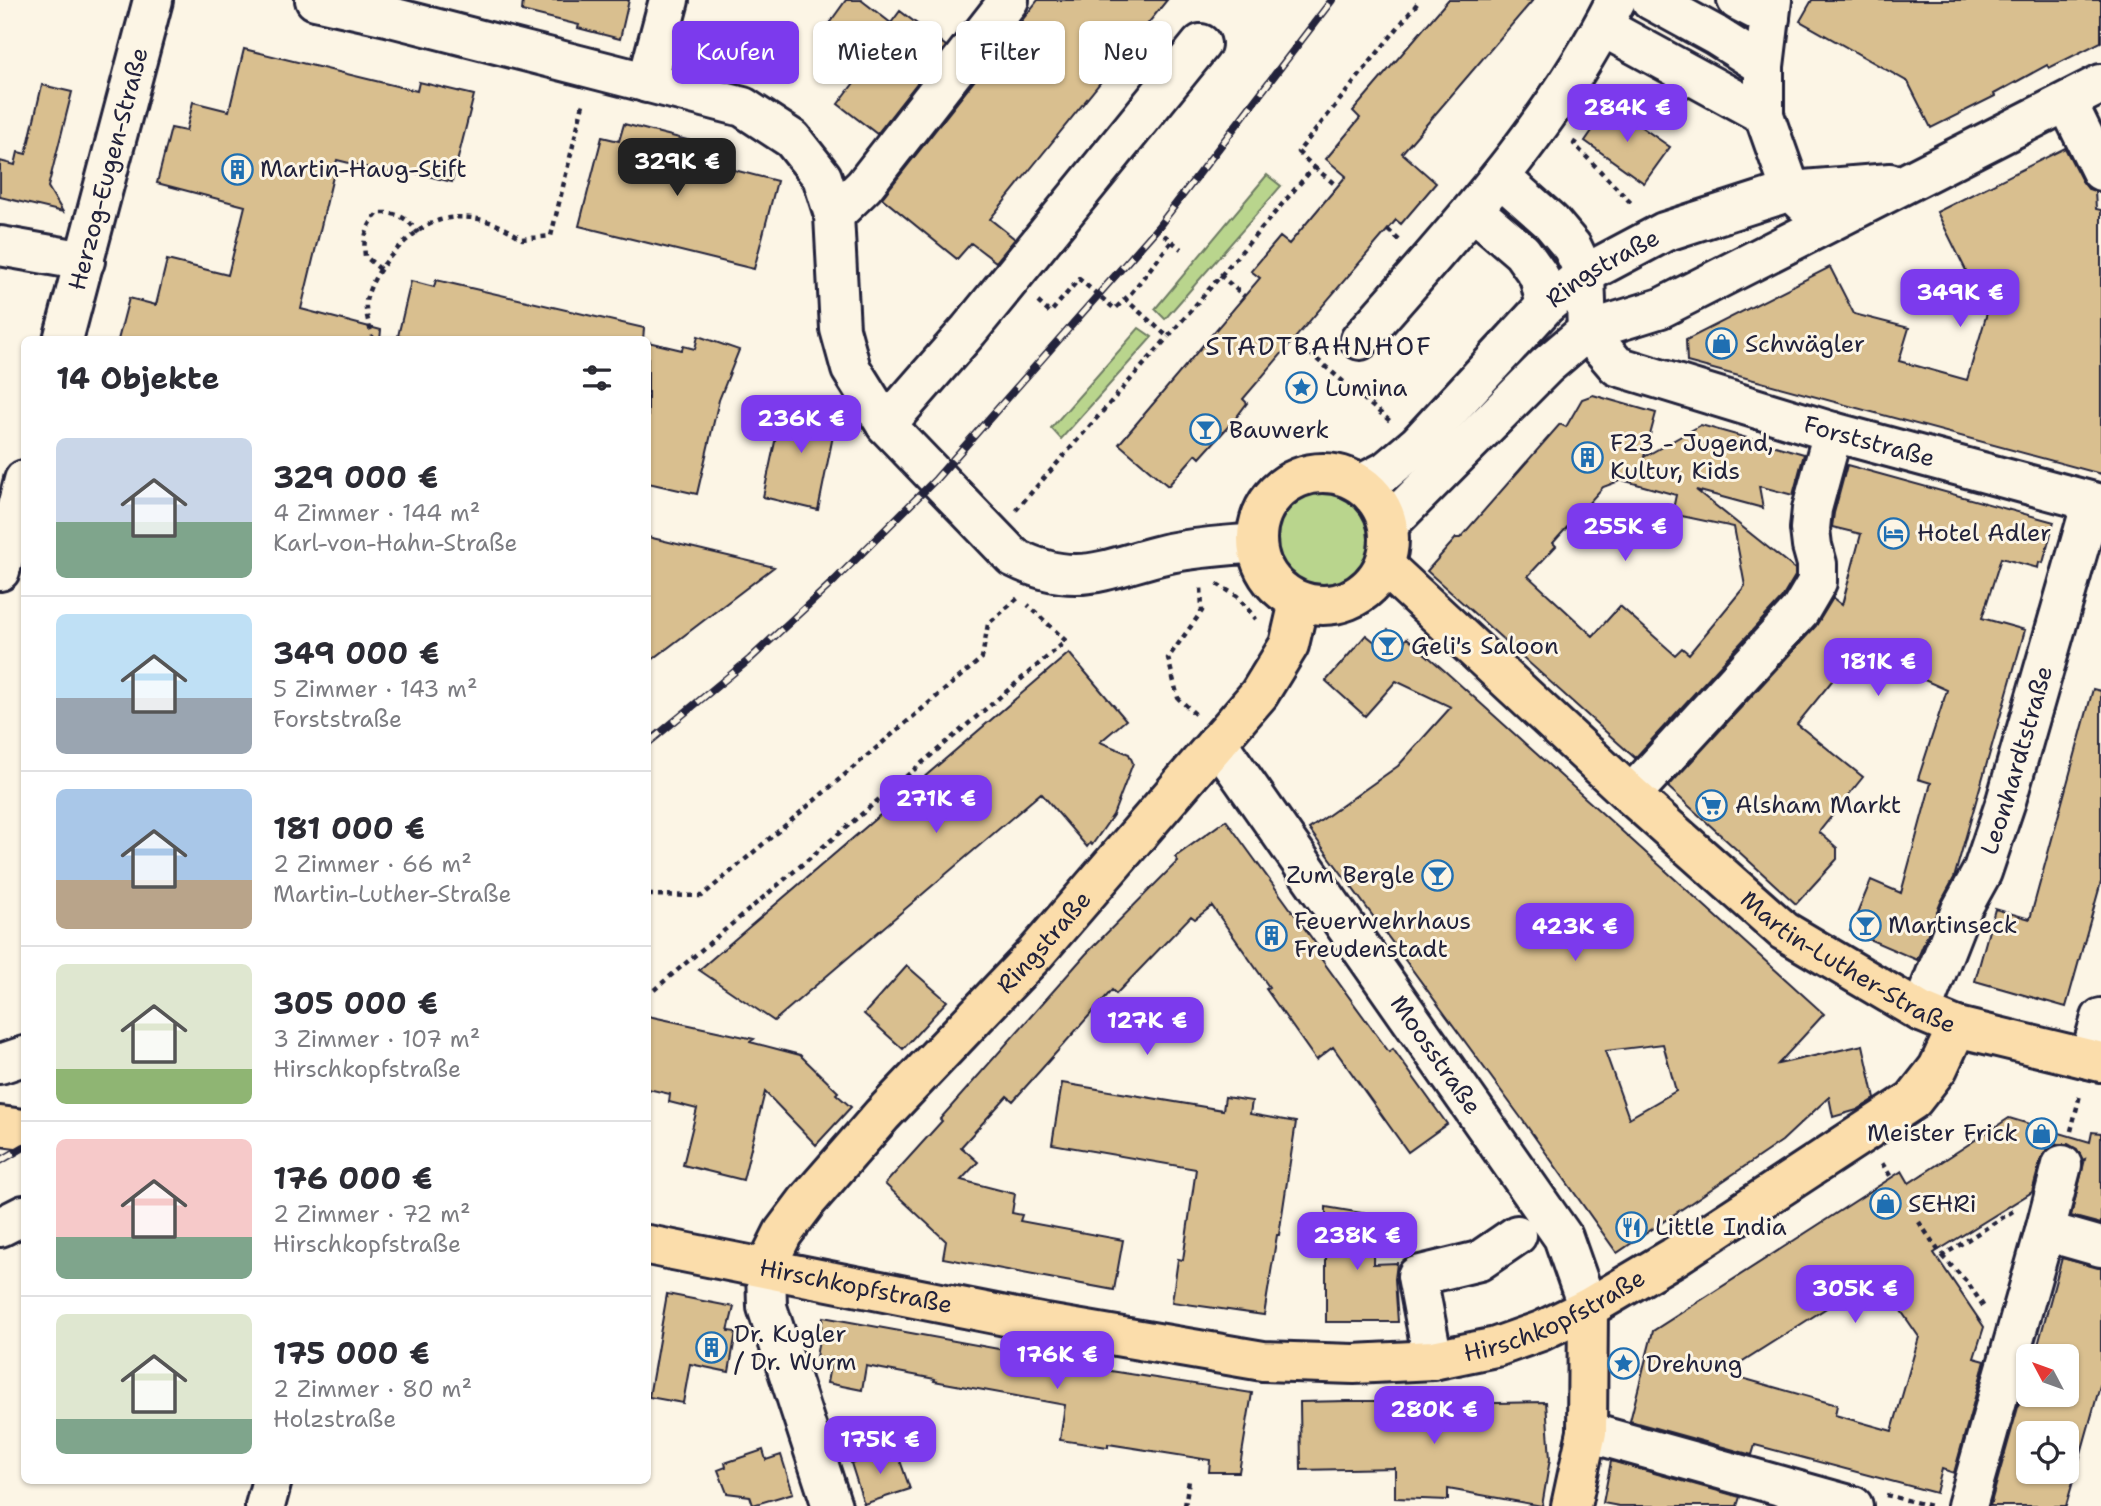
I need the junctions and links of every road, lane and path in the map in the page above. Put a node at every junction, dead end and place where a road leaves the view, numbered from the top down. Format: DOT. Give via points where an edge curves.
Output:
graph roads {
  1 [pos="153,0"];
  2 [pos="315,0"];
  3 [pos="668,0"];
  4 [pos="1009,0"];
  5 [pos="1420,0"];
  6 [pos="1651,0"];
  7 [pos="1759,6"];
  8 [pos="1610,14"];
  9 [pos="1201,44"];
  10 [pos="1764,66"];
  11 [pos="647,83"];
  12 [pos="2101,84"];
  13 [pos="583,101"];
  14 [pos="2067,102"];
  15 [pos="1764,115"];
  16 [pos="1581,133"];
  17 [pos="1314,167"];
  18 [pos="2101,171"];
  19 [pos="1500,177"];
  20 [pos="1913,181"];
  21 [pos="1337,186"];
  22 [pos="1791,191"];
  23 [pos="1631,203"];
  24 [pos="1473,210"];
  25 [pos="834,215"];
  26 [pos="1826,224"];
  27 [pos="418,233"];
  28 [pos="1164,235"];
  29 [pos="1172,241"];
  30 [pos="0,246"];
  31 [pos="1181,249"];
  32 [pos="85,261"];
  33 [pos="380,269"];
  34 [pos="1585,274"];
  35 [pos="1220,275"];
  36 [pos="1010,279"];
  37 [pos="1244,296"];
  38 [pos="1124,298"];
  39 [pos="1546,305"];
  40 [pos="1587,331"];
  41 [pos="64,336"];
  42 [pos="372,336"];
  43 [pos="1168,337"];
  44 [pos="1294,340"];
  45 [pos="1360,340"];
  46 [pos="1392,423"];
  47 [pos="886,425"];
  48 [pos="1833,432"];
  49 [pos="1361,484"];
  50 [pos="21,490"];
  51 [pos="2097,503"];
  52 [pos="1007,519"];
  53 [pos="1388,525"];
  54 [pos="1256,543"];
  55 [pos="1199,549"];
  56 [pos="2,553"];
  57 [pos="1385,566"];
  58 [pos="1299,602"];
  59 [pos="1217,741"];
  60 [pos="1632,795"];
  61 [pos="651,895"];
  62 [pos="654,990"];
  63 [pos="1921,1012"];
  64 [pos="2101,1018"];
  65 [pos="1956,1027"];
  66 [pos="21,1057"];
  67 [pos="2095,1060"];
  68 [pos="0,1064"];
  69 [pos="0,1126"];
  70 [pos="21,1129"];
  71 [pos="2059,1174"];
  72 [pos="21,1216"];
  73 [pos="1919,1222"];
  74 [pos="0,1227"];
  75 [pos="2045,1231"];
  76 [pos="1517,1236"];
  77 [pos="651,1246"];
  78 [pos="2101,1247"];
  79 [pos="1942,1256"];
  80 [pos="766,1267"];
  81 [pos="1588,1308"];
  82 [pos="2017,1329"];
  83 [pos="1433,1360"];
  84 [pos="1587,1432"];
  85 [pos="1189,1480"];
  86 [pos="271,1484"];
  87 [pos="265,1506"];
  88 [pos="832,1506"];
  89 [pos="1185,1506"];
  90 [pos="1572,1506"];
  91 [pos="1853,1506"];
  92 [pos="1882,1506"];
  93 [pos="1931,1506"];
  94 [pos="1967,1506"];
  1 -- 32 [label="street, Herzog-Eugen-Straße"];
  2 -- 11 [label="street"];
  3 -- 11 [label="street"];
  4 -- 25 [label="street" via="864,186"];
  5 -- 17 [label="path" via="1298,152"];
  6 -- 10 [label="street"];
  7 -- 10 [label="street"];
  8 -- 15 [label="street"];
  8 -- 19 [label="street" via="1572,79"];
  9 -- 36 [label="street"];
  10 -- 15 [label="street"];
  11 -- 25 [label="street" via="743,107 792,139 822,177"];
  12 -- 14 [label="street, Ringstraße"];
  13 -- 27 [label="path" via="551,236 522,239 507,227 469,217 440,220"];
  14 -- 18 [label="street"];
  14 -- 20 [label="street, Ringstraße"];
  15 -- 22 [label="street"];
  16 -- 23 [label="path" via="1574,144"];
  17 -- 21 [label="path"];
  17 -- 35 [label="path"];
  19 -- 24 [label="street"];
  19 -- 34 [label="street" via="1551,222 1572,247"];
  20 -- 22 [label="street, Ringstraße"];
  20 -- 26 [label="street, Ringstraße"];
  22 -- 26 [label="street"];
  22 -- 34 [label="street, Ringstraße" via="1664,232"];
  24 -- 39 [label="street" via="1522,252 1539,276"];
  24 -- 45 [label="street"];
  25 -- 47 [label="street" via="840,329 851,369"];
  26 -- 40 [label="street, Ringstraße" via="1661,307"];
  27 -- 33 [label="path"];
  27 -- 33 [label="path" via="394,212 378,213 363,240 365,256"];
  28 -- 29 [label="path"];
  29 -- 31 [label="path"];
  29 -- 38 [label="path"];
  30 -- 32 [label="street"];
  32 -- 41 [label="street, Herzog-Eugen-Straße"];
  33 -- 42 [label="path" via="365,299"];
  34 -- 39 [label="street, Ringstraße"];
  34 -- 40 [label="street"];
  35 -- 37 [label="path"];
  35 -- 43 [label="path"];
  36 -- 38 [label="path" via="1051,313 1079,279 1115,309"];
  36 -- 47 [label="street"];
  38 -- 43 [label="path"];
  39 -- 49 [label="street, Ringstraße" via="1418,444 1386,471"];
  40 -- 48 [label="street, Forststraße" via="1617,366"];
  40 -- 53 [label="street, Ringstraße" via="1546,366"];
  43 -- 52 [label="path"];
  44 -- 46 [label="path"];
  47 -- 55 [label="street" via="1013,557 1031,566 1059,575 1099,573 1167,553"];
  48 -- 51 [label="street, Forststraße"];
  48 -- 60 [label="street" via="1812,509 1810,529 1818,582 1800,611"];
  49 -- 53 [label="main road" via="1374,495"];
  49 -- 54 [label="main road" via="1342,475 1321,473 1282,487 1259,522"];
  50 -- 56 [label="street"];
  51 -- 63 [label="street, Leonhardtstraße" via="1982,872 1961,910"];
  53 -- 57 [label="main road"];
  54 -- 55 [label="street"];
  54 -- 58 [label="main road" via="1269,579"];
  55 -- 59 [label="path" via="1202,611 1168,658 1178,698 1205,722"];
  57 -- 58 [label="main road" via="1374,583 1349,600 1319,606"];
  57 -- 60 [label="main road, Martin-Luther-Straße"];
  58 -- 59 [label="main road, Ringstraße" via="1289,645 1259,694"];
  59 -- 80 [label="main road, Ringstraße" via="1035,954 816,1191 783,1233"];
  59 -- 81 [label="street, Moosstraße" via="1563,1237"];
  60 -- 63 [label="main road, Martin-Luther-Straße" via="1784,930"];
  61 -- 62 [label="path" via="702,896 982,658 988,624 1020,597 1066,642"];
  63 -- 65 [label="main road, Martin-Luther-Straße"];
  64 -- 67 [label="street"];
  65 -- 67 [label="main road, Martin-Luther-Straße"];
  65 -- 81 [label="main road, Hirschkopfstraße" via="1938,1068 1913,1100"];
  66 -- 68 [label="street"];
  67 -- 71 [label="path"];
  69 -- 70 [label="main road"];
  71 -- 75 [label="street"];
  71 -- 79 [label="path"];
  72 -- 74 [label="street"];
  73 -- 79 [label="path"];
  75 -- 78 [label="street"];
  75 -- 82 [label="street"];
  76 -- 83 [label="street" via="1479,1261 1417,1276"];
  77 -- 80 [label="main road, Hirschkopfstraße"];
  79 -- 82 [label="path" via="1995,1322"];
  80 -- 83 [label="main road, Hirschkopfstraße" via="1046,1325 1263,1361 1354,1364"];
  80 -- 88 [label="street" via="766,1307"];
  81 -- 83 [label="main road, Hirschkopfstraße" via="1496,1347"];
  81 -- 84 [label="main road"];
  82 -- 94 [label="street"];
  84 -- 90 [label="main road"];
  84 -- 91 [label="street"];
  85 -- 89 [label="path"];
  86 -- 87 [label="street"];
  92 -- 93 [label="path" via="1887,1494"];
}
